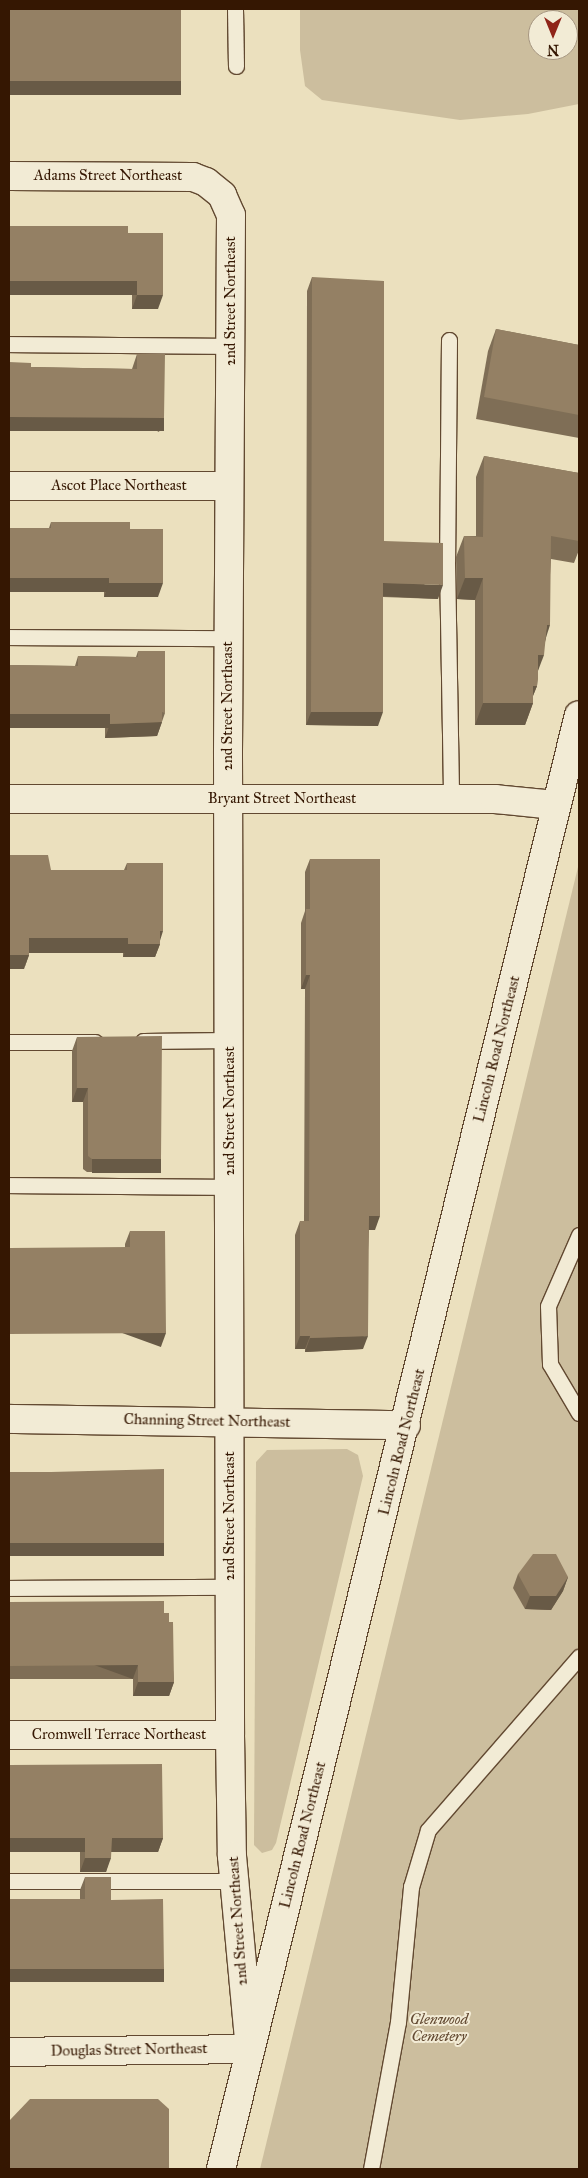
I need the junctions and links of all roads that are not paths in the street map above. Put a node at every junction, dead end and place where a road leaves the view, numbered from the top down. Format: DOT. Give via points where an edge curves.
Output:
graph roads {
  1 [pos="235,9"];
  2 [pos="236,66"];
  3 [pos="9,176"];
  4 [pos="206,182"];
  5 [pos="449,340"];
  6 [pos="9,344"];
  7 [pos="230,346"];
  8 [pos="9,486"];
  9 [pos="229,486"];
  10 [pos="9,637"];
  11 [pos="228,638"];
  12 [pos="579,715"];
  13 [pos="9,799"];
  14 [pos="228,799"];
  15 [pos="451,799"];
  16 [pos="555,805"];
  17 [pos="230,1040"];
  18 [pos="127,1041"];
  19 [pos="9,1042"];
  20 [pos="107,1042"];
  21 [pos="9,1184"];
  22 [pos="230,1187"];
  23 [pos="579,1236"];
  24 [pos="579,1414"];
  25 [pos="9,1419"];
  26 [pos="230,1421"];
  27 [pos="406,1426"];
  28 [pos="230,1587"];
  29 [pos="9,1588"];
  30 [pos="579,1657"];
  31 [pos="9,1734"];
  32 [pos="230,1734"];
  33 [pos="9,1881"];
  34 [pos="234,1881"];
  35 [pos="250,2049"];
  36 [pos="9,2052"];
  37 [pos="221,2169"];
  38 [pos="370,2169"];
  1 -- 2 [label="lane"];
  3 -- 4 [label="street, Adams Street Northeast" via="182,176"];
  4 -- 7 [label="street, 2nd Street Northeast" via="222,195 231,215"];
  5 -- 15 [label="lane" via="447,562"];
  6 -- 7 [label="lane"];
  7 -- 9 [label="street, 2nd Street Northeast"];
  8 -- 9 [label="street, Ascot Place Northeast"];
  9 -- 11 [label="street, 2nd Street Northeast"];
  10 -- 11 [label="lane"];
  11 -- 14 [label="street, 2nd Street Northeast"];
  12 -- 16 [label="street, Lincoln Road Northeast"];
  13 -- 14 [label="street, Bryant Street Northeast"];
  14 -- 15 [label="street, Bryant Street Northeast"];
  14 -- 17 [label="street, 2nd Street Northeast"];
  15 -- 16 [label="street, Bryant Street Northeast"];
  16 -- 27 [label="street, Lincoln Road Northeast"];
  17 -- 18 [label="lane"];
  17 -- 22 [label="street, 2nd Street Northeast"];
  19 -- 20 [label="lane"];
  21 -- 22 [label="lane"];
  22 -- 26 [label="street, 2nd Street Northeast"];
  23 -- 24 [label="lane" via="548,1306 550,1364"];
  25 -- 26 [label="street, Channing Street Northeast"];
  26 -- 27 [label="street, Channing Street Northeast"];
  26 -- 28 [label="street, 2nd Street Northeast"];
  27 -- 35 [label="street, Lincoln Road Northeast"];
  28 -- 29 [label="lane"];
  28 -- 32 [label="street, 2nd Street Northeast"];
  30 -- 38 [label="lane" via="428,1830 411,1887 398,2022"];
  31 -- 32 [label="street, Cromwell Terrace Northeast"];
  32 -- 34 [label="street, 2nd Street Northeast"];
  33 -- 34 [label="lane"];
  34 -- 35 [label="street, 2nd Street Northeast"];
  35 -- 36 [label="street, Douglas Street Northeast"];
  35 -- 37 [label="street, Lincoln Road Northeast"];
}
